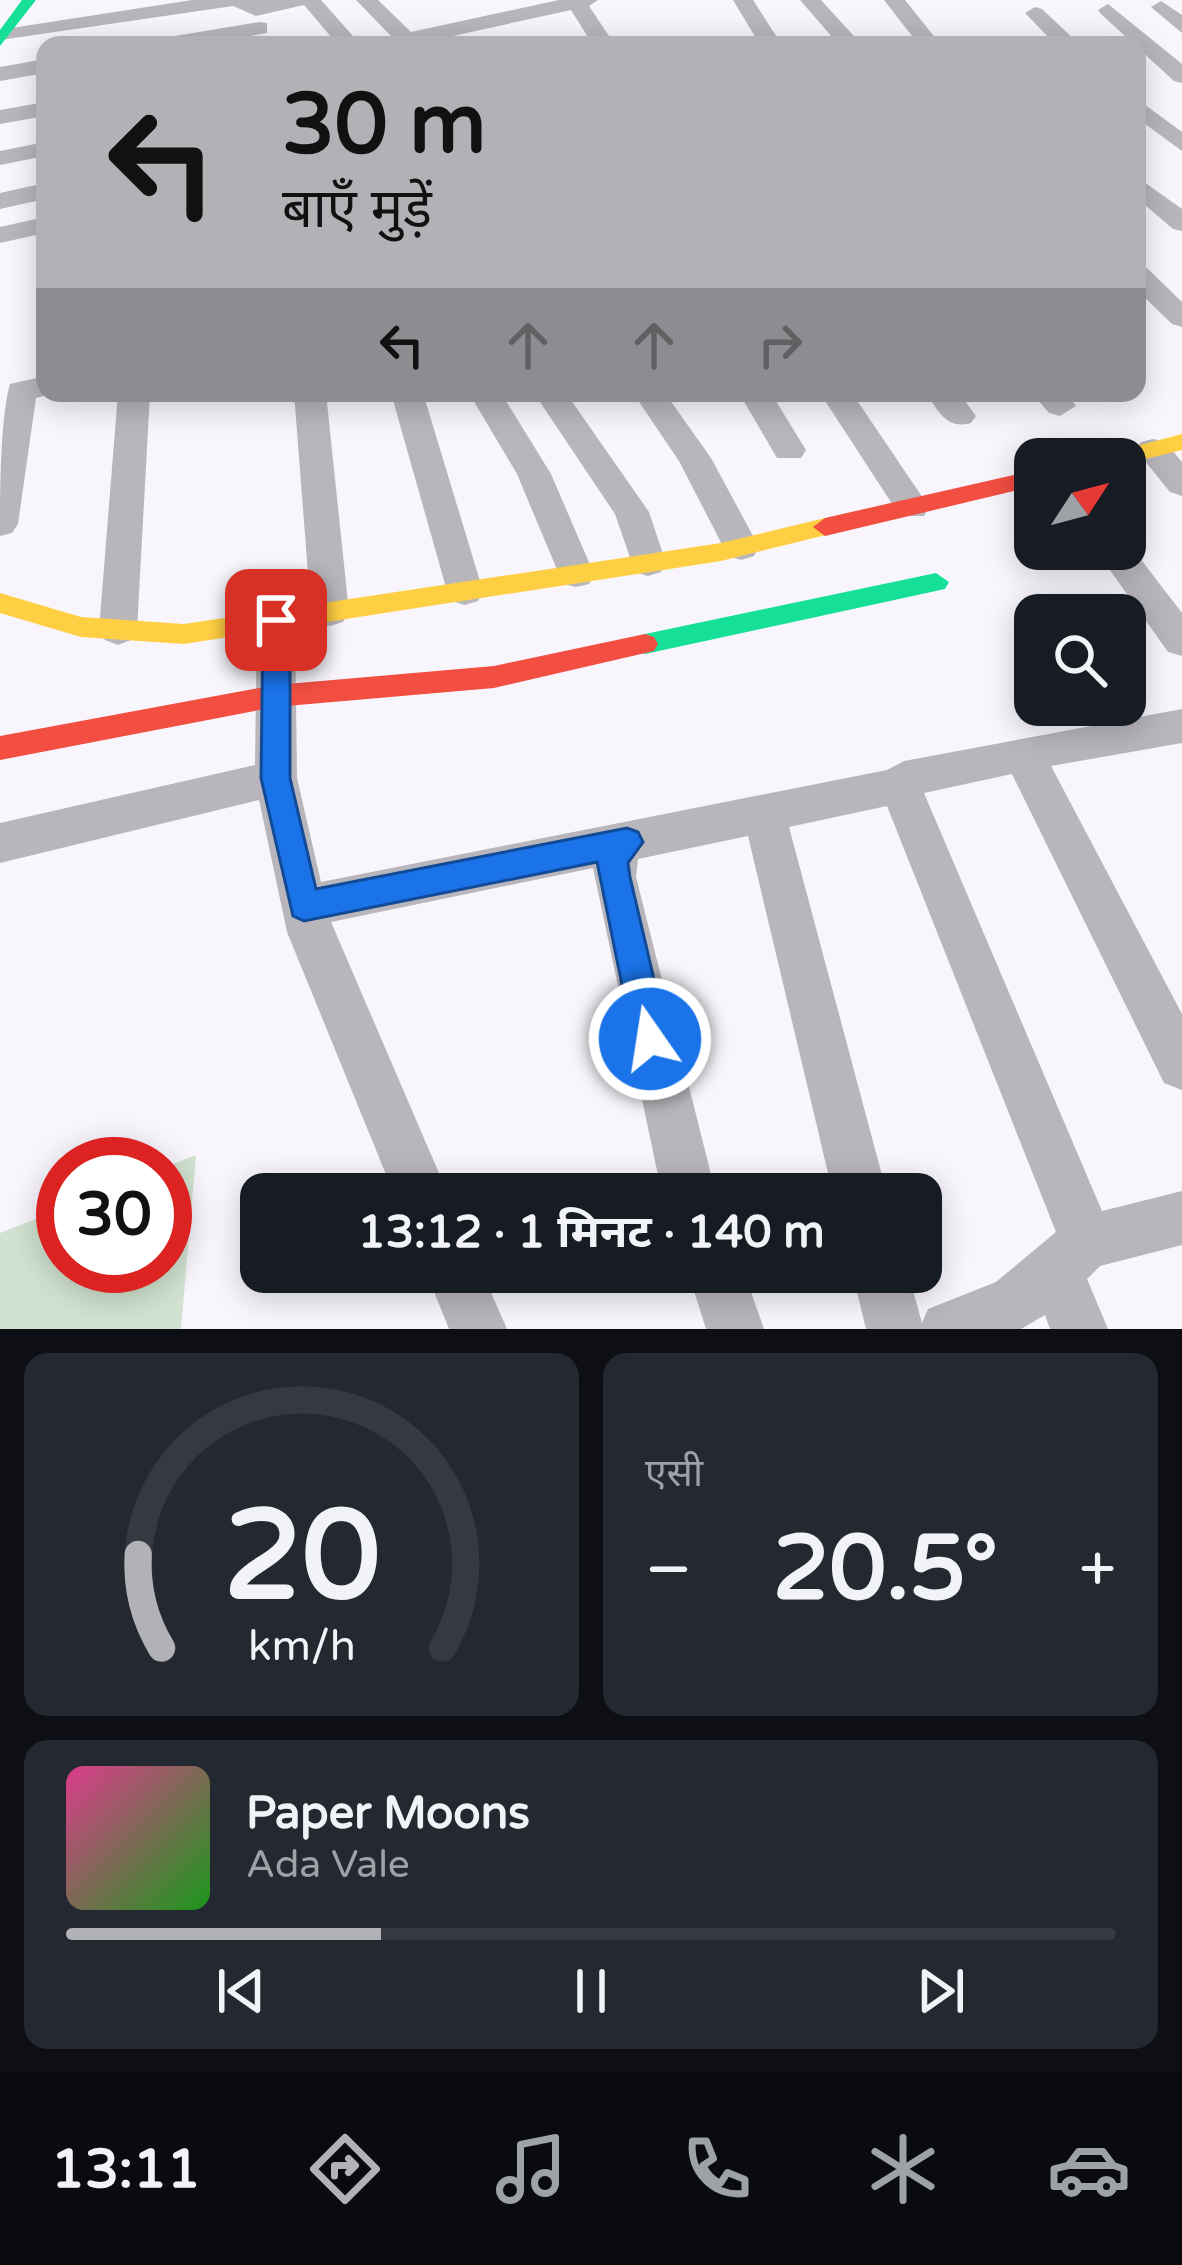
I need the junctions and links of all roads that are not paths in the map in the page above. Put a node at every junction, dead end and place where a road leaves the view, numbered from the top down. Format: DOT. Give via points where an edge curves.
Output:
graph roads {
  1 [pos="29,0"];
  2 [pos="300,0"];
  3 [pos="310,0"];
  4 [pos="366,0"];
  5 [pos="468,0"];
  6 [pos="743,0"];
  7 [pos="810,0"];
  8 [pos="894,0"];
  9 [pos="583,1"];
  10 [pos="1160,8"];
  11 [pos="1108,10"];
  12 [pos="1035,13"];
  13 [pos="249,16"];
  14 [pos="493,22"];
  15 [pos="1182,27"];
  16 [pos="190,36"];
  17 [pos="342,36"];
  18 [pos="403,36"];
  19 [pos="421,36"];
  20 [pos="600,36"];
  21 [pos="765,36"];
  22 [pos="843,36"];
  23 [pos="923,36"];
  24 [pos="1059,36"];
  25 [pos="1137,36"];
  26 [pos="3,38"];
  27 [pos="1146,44"];
  28 [pos="36,68"];
  29 [pos="0,74"];
  30 [pos="1182,76"];
  31 [pos="36,112"];
  32 [pos="1146,117"];
  33 [pos="0,118"];
  34 [pos="1174,150"];
  35 [pos="36,151"];
  36 [pos="0,158"];
  37 [pos="36,193"];
  38 [pos="1146,193"];
  39 [pos="0,201"];
  40 [pos="1182,223"];
  41 [pos="36,227"];
  42 [pos="0,236"];
  43 [pos="1146,283"];
  44 [pos="1182,318"];
  45 [pos="22,391"];
  46 [pos="133,402"];
  47 [pos="310,402"];
  48 [pos="410,402"];
  49 [pos="490,402"];
  50 [pos="556,402"];
  51 [pos="655,402"];
  52 [pos="760,402"];
  53 [pos="842,402"];
  54 [pos="1168,446"];
  55 [pos="789,450"];
  56 [pos="1014,483"];
  57 [pos="1182,484"];
  58 [pos="912,507"];
  59 [pos="0,524"];
  60 [pos="741,548"];
  61 [pos="648,563"];
  62 [pos="1129,570"];
  63 [pos="576,574"];
  64 [pos="936,582"];
  65 [pos="465,591"];
  66 [pos="0,604"];
  67 [pos="330,612"];
  68 [pos="276,620"];
  69 [pos="118,629"];
  70 [pos="1182,641"];
  71 [pos="275,696"];
  72 [pos="1182,726"];
  73 [pos="0,748"];
  74 [pos="1023,754"];
  75 [pos="275,778"];
  76 [pos="900,785"];
  77 [pos="764,812"];
  78 [pos="627,842"];
  79 [pos="0,843"];
  80 [pos="304,906"];
  81 [pos="1182,1065"];
  82 [pos="412,1173"];
  83 [pos="683,1173"];
  84 [pos="855,1173"];
  85 [pos="1182,1218"];
  86 [pos="1070,1257"];
  87 [pos="463,1293"];
  88 [pos="723,1293"];
  89 [pos="886,1293"];
  90 [pos="478,1329"];
  91 [pos="736,1329"];
  92 [pos="895,1329"];
  93 [pos="948,1329"];
  94 [pos="1079,1329"];
  1 -- 26 [label="street"];
  2 -- 13 [label="street"];
  3 -- 17 [label="street"];
  4 -- 18 [label="street"];
  5 -- 14 [label="street"];
  6 -- 21 [label="street"];
  7 -- 22 [label="street"];
  8 -- 23 [label="street"];
  9 -- 14 [label="street"];
  9 -- 20 [label="street"];
  10 -- 15 [label="street"];
  11 -- 25 [label="street"];
  12 -- 24 [label="street"];
  13 -- 16 [label="street"];
  13 -- 26 [label="street"];
  14 -- 19 [label="street"];
  27 -- 30 [label="street"];
  28 -- 29 [label="street"];
  31 -- 33 [label="street"];
  32 -- 34 [label="street"];
  35 -- 36 [label="street"];
  37 -- 39 [label="street"];
  38 -- 40 [label="street"];
  41 -- 42 [label="street"];
  43 -- 44 [label="street"];
  45 -- 59 [label="street"];
  46 -- 69 [label="street"];
  47 -- 67 [label="street"];
  48 -- 65 [label="street"];
  49 -- 63 [label="street" via="534,474"];
  50 -- 61 [label="street" via="632,512"];
  51 -- 60 [label="street"];
  52 -- 55 [label="street"];
  53 -- 58 [label="street"];
  54 -- 57 [label="street"];
  56 -- 58 [label="street"];
  58 -- 60 [label="street"];
  60 -- 61 [label="street"];
  61 -- 63 [label="street"];
  62 -- 70 [label="street"];
  63 -- 65 [label="street"];
  64 -- 71 [label="street" via="494,677"];
  65 -- 67 [label="street"];
  66 -- 69 [label="street"];
  67 -- 68 [label="street"];
  68 -- 69 [label="street" via="184,634"];
  68 -- 71 [label="street"];
  71 -- 73 [label="street"];
  71 -- 75 [label="street"];
  72 -- 74 [label="street"];
  74 -- 76 [label="street" via="930,770"];
  74 -- 81 [label="street"];
  75 -- 79 [label="street"];
  75 -- 80 [label="street"];
  76 -- 77 [label="street"];
  76 -- 86 [label="street"];
  77 -- 78 [label="street"];
  77 -- 84 [label="street"];
  78 -- 80 [label="street"];
  78 -- 83 [label="street" via="612,859 614,877"];
  80 -- 82 [label="street"];
  85 -- 86 [label="street"];
  86 -- 93 [label="street" via="1015,1304"];
  86 -- 94 [label="street"];
  87 -- 90 [label="street"];
  88 -- 91 [label="street"];
  89 -- 92 [label="street"];
}
